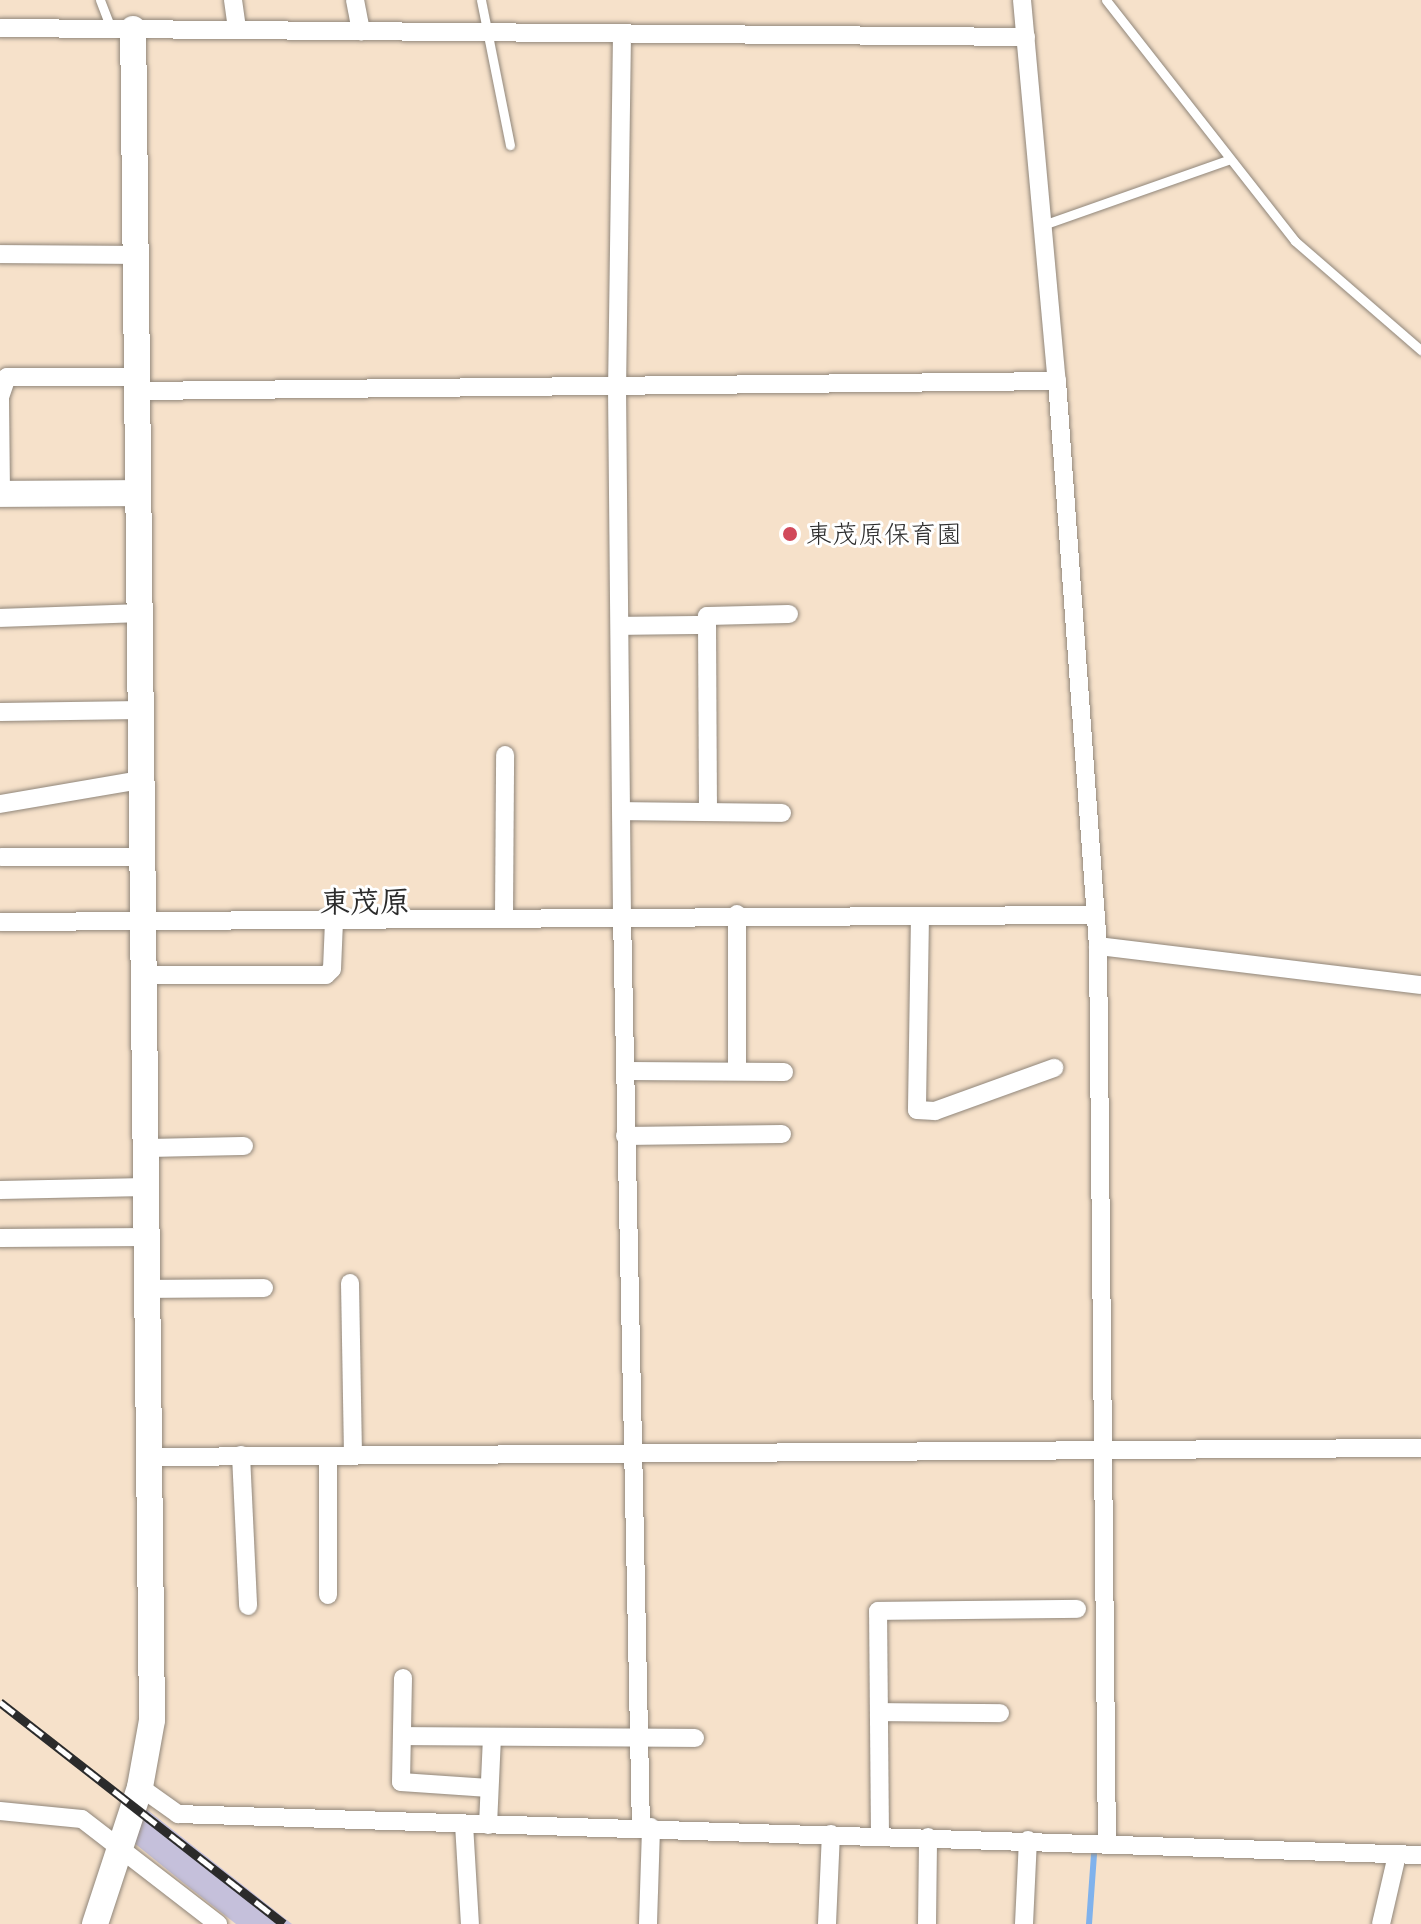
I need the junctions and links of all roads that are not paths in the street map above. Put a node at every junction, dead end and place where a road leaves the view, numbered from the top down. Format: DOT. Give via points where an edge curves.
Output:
graph roads {
  1 [pos="100,0"];
  2 [pos="233,0"];
  3 [pos="355,0"];
  4 [pos="481,0"];
  5 [pos="1022,0"];
  6 [pos="1106,0"];
  7 [pos="0,28"];
  8 [pos="122,29"];
  9 [pos="237,30"];
  10 [pos="361,31"];
  11 [pos="490,32"];
  12 [pos="622,34"];
  13 [pos="1026,37"];
  14 [pos="510,145"];
  15 [pos="1230,159"];
  16 [pos="1043,225"];
  17 [pos="0,254"];
  18 [pos="135,255"];
  19 [pos="1421,350"];
  20 [pos="1057,381"];
  21 [pos="137,384"];
  22 [pos="617,387"];
  23 [pos="138,493"];
  24 [pos="0,494"];
  25 [pos="140,613"];
  26 [pos="789,614"];
  27 [pos="0,618"];
  28 [pos="707,625"];
  29 [pos="621,626"];
  30 [pos="141,710"];
  31 [pos="0,712"];
  32 [pos="505,755"];
  33 [pos="141,780"];
  34 [pos="0,804"];
  35 [pos="622,811"];
  36 [pos="708,812"];
  37 [pos="782,813"];
  38 [pos="1,857"];
  39 [pos="142,857"];
  40 [pos="737,914"];
  41 [pos="504,915"];
  42 [pos="622,915"];
  43 [pos="1095,915"];
  44 [pos="920,916"];
  45 [pos="143,920"];
  46 [pos="334,921"];
  47 [pos="0,922"];
  48 [pos="1098,946"];
  49 [pos="144,975"];
  50 [pos="1421,985"];
  51 [pos="1054,1068"];
  52 [pos="737,1070"];
  53 [pos="627,1071"];
  54 [pos="784,1072"];
  55 [pos="782,1134"];
  56 [pos="625,1136"];
  57 [pos="244,1146"];
  58 [pos="146,1148"];
  59 [pos="146,1187"];
  60 [pos="0,1190"];
  61 [pos="147,1237"];
  62 [pos="0,1238"];
  63 [pos="350,1283"];
  64 [pos="264,1288"];
  65 [pos="147,1289"];
  66 [pos="1421,1448"];
  67 [pos="630,1453"];
  68 [pos="1103,1453"];
  69 [pos="241,1455"];
  70 [pos="328,1456"];
  71 [pos="353,1456"];
  72 [pos="149,1457"];
  73 [pos="328,1595"];
  74 [pos="248,1606"];
  75 [pos="1077,1609"];
  76 [pos="403,1678"];
  77 [pos="879,1712"];
  78 [pos="1000,1713"];
  79 [pos="402,1736"];
  80 [pos="492,1737"];
  81 [pos="637,1738"];
  82 [pos="695,1738"];
  83 [pos="140,1787"];
  84 [pos="489,1788"];
  85 [pos="0,1811"];
  86 [pos="464,1824"];
  87 [pos="488,1825"];
  88 [pos="646,1826"];
  89 [pos="831,1834"];
  90 [pos="880,1836"];
  91 [pos="928,1837"];
  92 [pos="1028,1840"];
  93 [pos="1107,1843"];
  94 [pos="120,1845"];
  95 [pos="1397,1855"];
  96 [pos="1421,1855"];
  97 [pos="95,1924"];
  98 [pos="218,1924"];
  99 [pos="470,1924"];
  100 [pos="648,1924"];
  101 [pos="827,1924"];
  102 [pos="927,1924"];
  103 [pos="1024,1924"];
  104 [pos="1381,1924"];
  1 -- 8 [label="lane"];
  2 -- 9 [label="street"];
  3 -- 10 [label="street"];
  4 -- 11 [label="lane"];
  5 -- 13 [label="street"];
  6 -- 15 [label="lane"];
  7 -- 8 [label="street"];
  8 -- 9 [label="street"];
  8 -- 18 [label="street"];
  9 -- 10 [label="street"];
  10 -- 11 [label="street"];
  11 -- 12 [label="street"];
  11 -- 14 [label="lane"];
  12 -- 13 [label="street"];
  12 -- 22 [label="street"];
  13 -- 16 [label="street"];
  15 -- 16 [label="lane"];
  15 -- 19 [label="lane" via="1295,241"];
  16 -- 20 [label="street"];
  17 -- 18 [label="street"];
  18 -- 21 [label="street"];
  20 -- 22 [label="street"];
  20 -- 43 [label="street"];
  21 -- 22 [label="street"];
  21 -- 23 [label="street"];
  21 -- 24 [label="street" via="7,377 0,397"];
  22 -- 29 [label="street"];
  23 -- 24 [label="street"];
  23 -- 25 [label="street"];
  25 -- 27 [label="street"];
  25 -- 30 [label="street"];
  26 -- 28 [label="street" via="714,613 707,616"];
  28 -- 29 [label="street"];
  28 -- 36 [label="street"];
  29 -- 35 [label="street"];
  30 -- 31 [label="street"];
  30 -- 33 [label="street"];
  32 -- 41 [label="street"];
  33 -- 34 [label="street"];
  33 -- 39 [label="street"];
  35 -- 36 [label="street"];
  35 -- 42 [label="street"];
  36 -- 37 [label="street"];
  38 -- 39 [label="street"];
  39 -- 45 [label="street"];
  40 -- 42 [label="street"];
  40 -- 44 [label="street"];
  40 -- 52 [label="street"];
  41 -- 42 [label="street"];
  41 -- 46 [label="street"];
  42 -- 53 [label="street"];
  43 -- 44 [label="street"];
  43 -- 48 [label="street"];
  44 -- 51 [label="street" via="917,1110 935,1111"];
  45 -- 46 [label="street"];
  45 -- 47 [label="street"];
  45 -- 49 [label="street"];
  46 -- 49 [label="street" via="332,969 326,975"];
  48 -- 50 [label="street"];
  48 -- 68 [label="street"];
  49 -- 58 [label="street"];
  52 -- 53 [label="street"];
  52 -- 54 [label="street"];
  53 -- 56 [label="street"];
  55 -- 56 [label="street"];
  56 -- 67 [label="street"];
  57 -- 58 [label="street"];
  58 -- 59 [label="street"];
  59 -- 60 [label="street"];
  59 -- 61 [label="street"];
  61 -- 62 [label="street"];
  61 -- 65 [label="street"];
  63 -- 71 [label="street"];
  64 -- 65 [label="street"];
  65 -- 72 [label="street"];
  66 -- 68 [label="street"];
  67 -- 68 [label="street"];
  67 -- 71 [label="street"];
  67 -- 81 [label="street"];
  68 -- 93 [label="street"];
  69 -- 70 [label="street"];
  69 -- 72 [label="street"];
  69 -- 74 [label="street"];
  70 -- 71 [label="street"];
  70 -- 73 [label="street"];
  72 -- 83 [label="street" via="152,1720"];
  75 -- 77 [label="street" via="878,1611"];
  76 -- 79 [label="street"];
  77 -- 78 [label="street"];
  77 -- 90 [label="street"];
  79 -- 80 [label="street"];
  79 -- 84 [label="street" via="401,1782"];
  80 -- 81 [label="street"];
  80 -- 84 [label="street"];
  81 -- 82 [label="street"];
  81 -- 88 [label="street"];
  83 -- 86 [label="street" via="178,1814"];
  83 -- 94 [label="street"];
  84 -- 87 [label="street"];
  85 -- 94 [label="street" via="82,1819"];
  86 -- 87 [label="street"];
  86 -- 99 [label="street"];
  87 -- 88 [label="street"];
  88 -- 89 [label="street"];
  88 -- 100 [label="street"];
  89 -- 90 [label="street"];
  89 -- 101 [label="street"];
  90 -- 91 [label="street"];
  91 -- 92 [label="street"];
  91 -- 102 [label="street"];
  92 -- 93 [label="street"];
  92 -- 103 [label="street"];
  93 -- 95 [label="street"];
  94 -- 97 [label="street"];
  94 -- 98 [label="street"];
  95 -- 96 [label="street"];
  95 -- 104 [label="street"];
}
